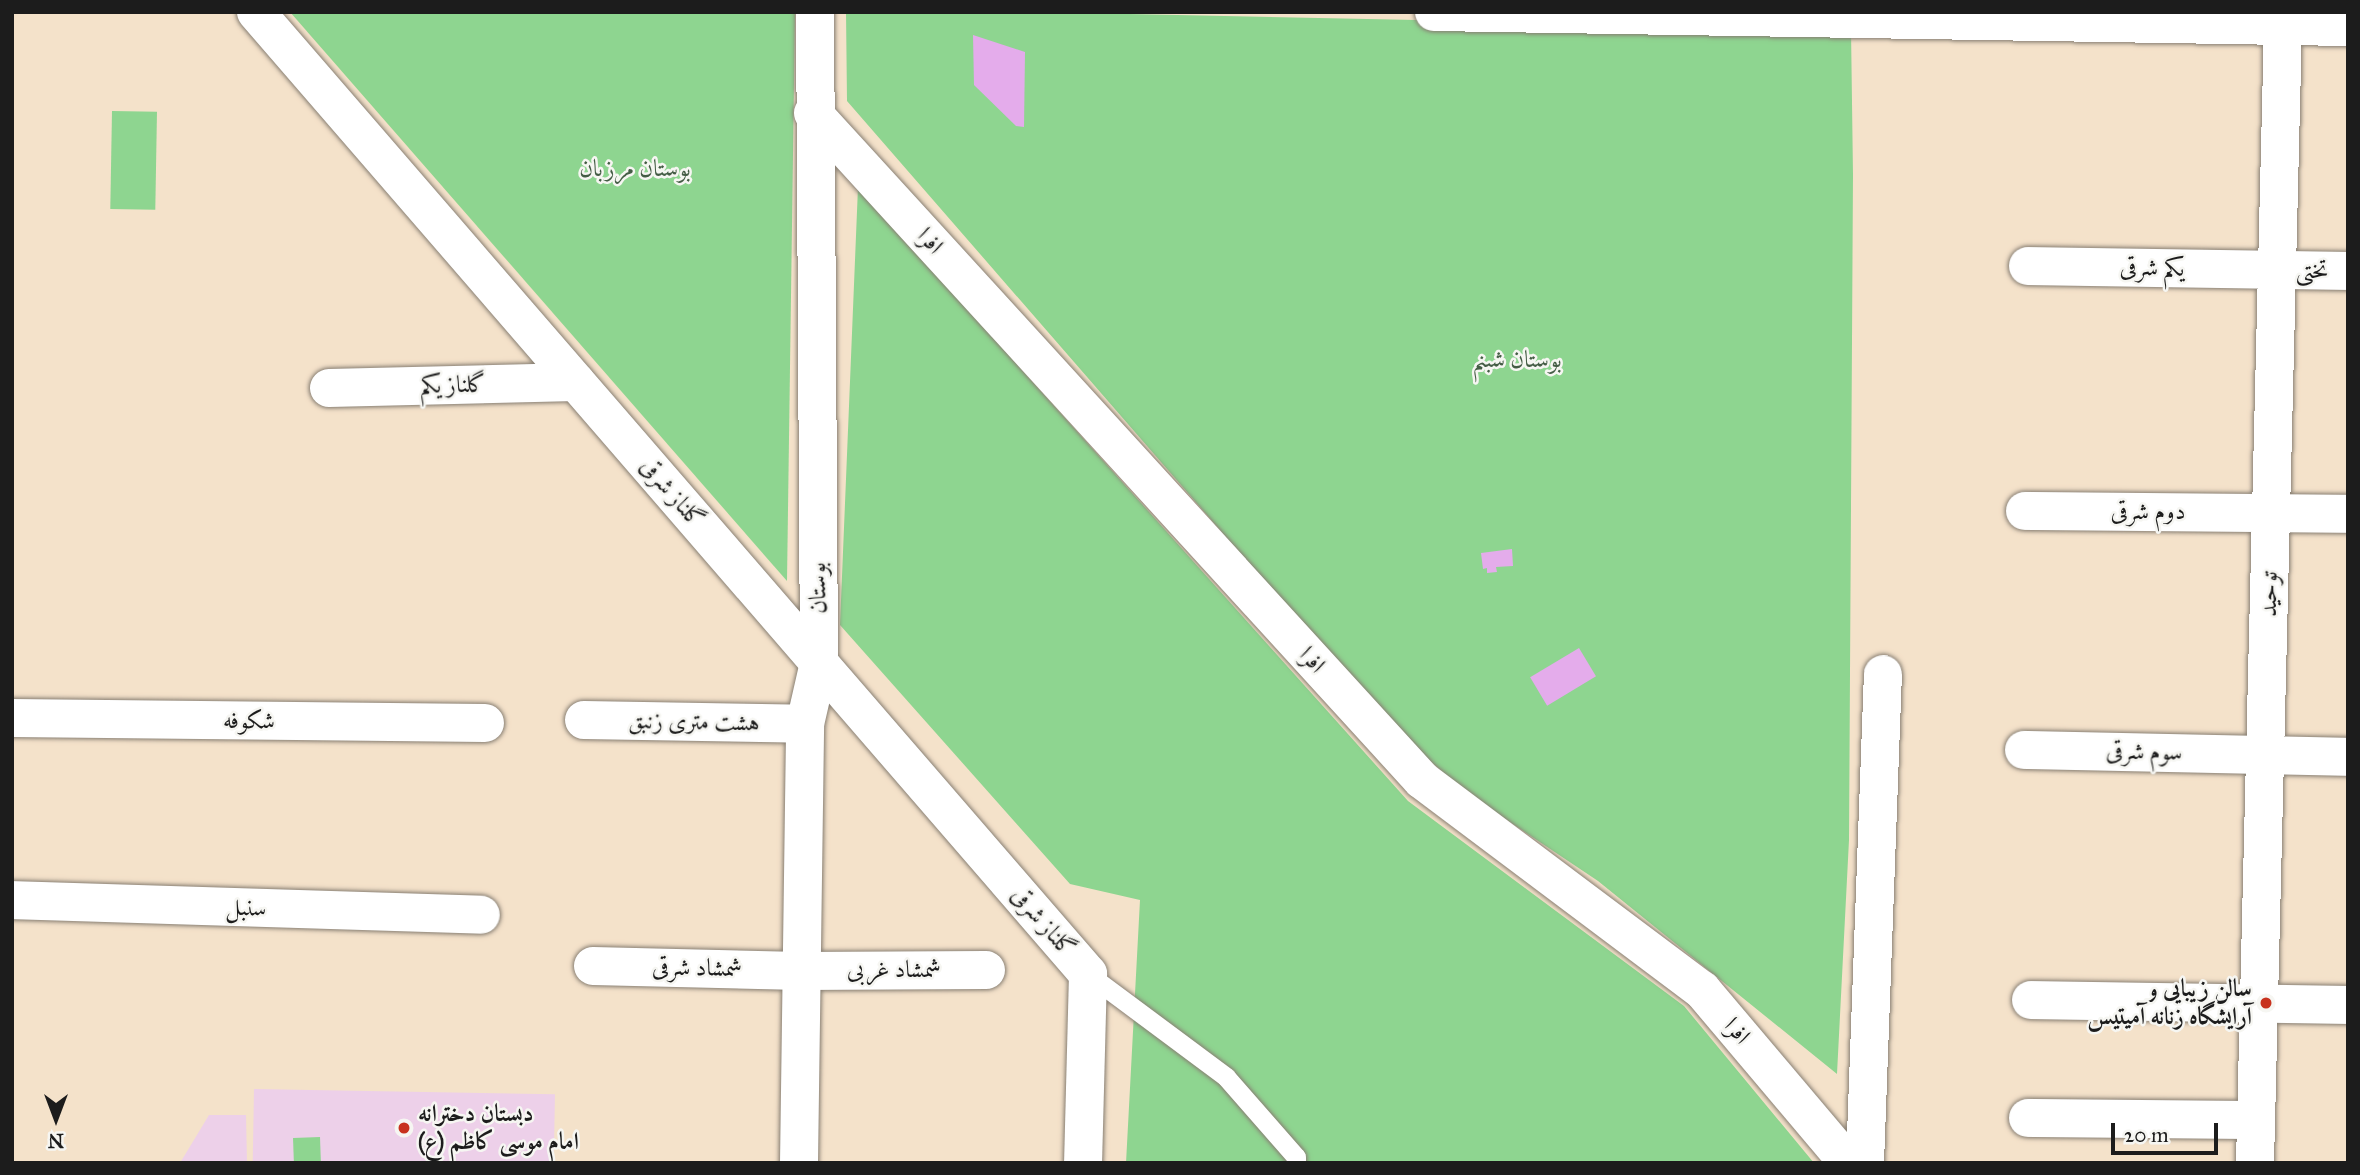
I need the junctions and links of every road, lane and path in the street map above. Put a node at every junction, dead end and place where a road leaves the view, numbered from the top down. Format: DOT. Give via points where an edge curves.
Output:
graph roads {
  1 [pos="256,12"];
  2 [pos="815,12"];
  3 [pos="1434,12"];
  4 [pos="1767,15"];
  5 [pos="2283,26"];
  6 [pos="2348,27"];
  7 [pos="813,113"];
  8 [pos="2028,266"];
  9 [pos="2277,271"];
  10 [pos="2348,271"];
  11 [pos="576,382"];
  12 [pos="329,388"];
  13 [pos="2025,511"];
  14 [pos="2271,513"];
  15 [pos="2348,514"];
  16 [pos="819,663"];
  17 [pos="1883,674"];
  18 [pos="12,718"];
  19 [pos="584,720"];
  20 [pos="485,723"];
  21 [pos="805,724"];
  22 [pos="2024,750"];
  23 [pos="2265,754"];
  24 [pos="2348,757"];
  25 [pos="12,900"];
  26 [pos="481,915"];
  27 [pos="593,966"];
  28 [pos="986,970"];
  29 [pos="801,971"];
  30 [pos="1088,974"];
  31 [pos="2031,1000"];
  32 [pos="2259,1005"];
  33 [pos="2348,1005"];
  34 [pos="2028,1118"];
  35 [pos="2256,1120"];
  36 [pos="799,1163"];
  37 [pos="1083,1163"];
  38 [pos="1296,1163"];
  39 [pos="1848,1163"];
  40 [pos="1865,1163"];
  41 [pos="2255,1163"];
  1 -- 11 [label="street, گلناز شرقی"];
  2 -- 7 [label="street, بوستان"];
  3 -- 4 [label="street"];
  4 -- 5 [label="street"];
  5 -- 6 [label="street"];
  5 -- 9 [label="street, توحید"];
  7 -- 16 [label="street, بوستان"];
  7 -- 39 [label="street, افرا" via="1422,780 1702,990"];
  8 -- 9 [label="street, یکم شرقی"];
  9 -- 10 [label="street, تختی"];
  9 -- 14 [label="street, توحید"];
  11 -- 12 [label="street, گلناز یکم"];
  11 -- 16 [label="street, گلناز شرقی"];
  13 -- 14 [label="street, دوم شرقی"];
  14 -- 15 [label="street, دوم شرقی"];
  14 -- 23 [label="street, توحید"];
  16 -- 21 [label="street, بوستان"];
  16 -- 30 [label="street, گلناز شرقی"];
  17 -- 40 [label="street"];
  18 -- 20 [label="street, شکوفه"];
  19 -- 21 [label="street, هشت متری زنبق"];
  21 -- 29 [label="street, بوستان"];
  22 -- 23 [label="street, سوم شرقی"];
  23 -- 24 [label="street, سوم شرقی"];
  23 -- 32 [label="street, توحید"];
  25 -- 26 [label="street, سنبل"];
  27 -- 29 [label="street, شمشاد شرقی"];
  28 -- 29 [label="street, شمشاد غربی"];
  29 -- 36 [label="street, بوستان"];
  30 -- 37 [label="street"];
  30 -- 38 [label="lane" via="1226,1077 1296,1157"];
  31 -- 32 [label="street"];
  32 -- 33 [label="street"];
  32 -- 35 [label="street, توحید"];
  34 -- 35 [label="street"];
  35 -- 41 [label="street, توحید"];
}
